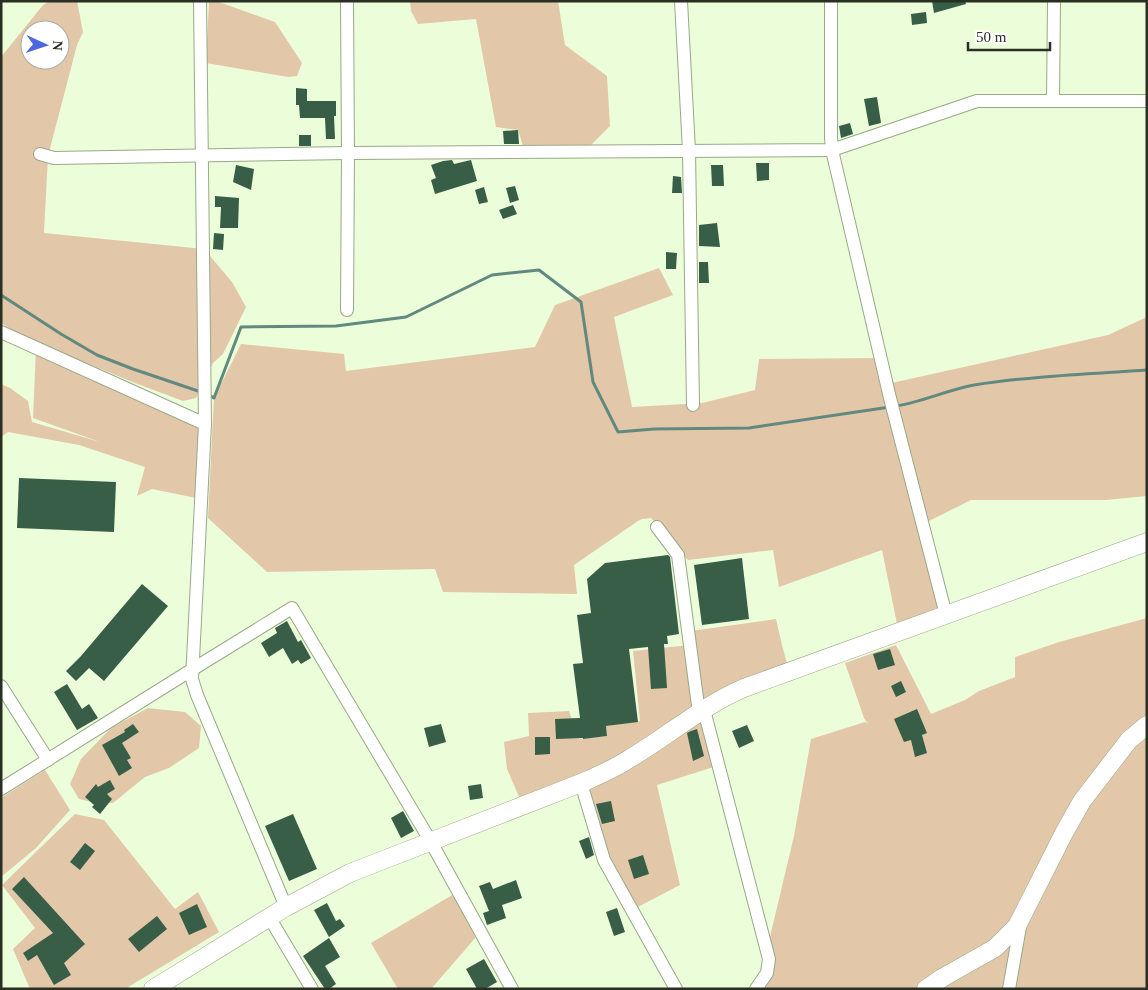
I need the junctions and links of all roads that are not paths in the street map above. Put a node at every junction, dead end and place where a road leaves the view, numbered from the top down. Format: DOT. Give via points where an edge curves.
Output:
graph roads {
  1 [pos="200,1"];
  2 [pos="347,1"];
  3 [pos="682,1"];
  4 [pos="831,1"];
  5 [pos="1054,1"];
  6 [pos="1053,101"];
  7 [pos="1147,101"];
  8 [pos="832,150"];
  9 [pos="689,151"];
  10 [pos="348,153"];
  11 [pos="40,154"];
  12 [pos="202,156"];
  13 [pos="347,310"];
  14 [pos="1,332"];
  15 [pos="693,405"];
  16 [pos="205,424"];
  17 [pos="657,527"];
  18 [pos="1147,542"];
  19 [pos="946,615"];
  20 [pos="193,669"];
  21 [pos="1,686"];
  22 [pos="701,711"];
  23 [pos="1147,725"];
  24 [pos="48,760"];
  25 [pos="581,783"];
  26 [pos="1,789"];
  27 [pos="431,842"];
  28 [pos="286,907"];
  29 [pos="269,917"];
  30 [pos="1022,919"];
  31 [pos="153,989"];
  32 [pos="312,989"];
  33 [pos="512,989"];
  34 [pos="676,989"];
  35 [pos="756,989"];
  36 [pos="926,989"];
  37 [pos="1009,989"];
  1 -- 12 [label="street"];
  2 -- 10 [label="street"];
  3 -- 9 [label="street"];
  4 -- 8 [label="street"];
  5 -- 6 [label="street"];
  6 -- 7 [label="street"];
  6 -- 8 [label="street" via="977,100"];
  8 -- 9 [label="street"];
  8 -- 19 [label="street" via="890,398"];
  9 -- 10 [label="street"];
  9 -- 15 [label="street"];
  10 -- 12 [label="street"];
  10 -- 13 [label="street"];
  11 -- 12 [label="street" via="54,158"];
  12 -- 16 [label="street"];
  14 -- 16 [label="street"];
  16 -- 20 [label="street"];
  17 -- 22 [label="street" via="678,555"];
  18 -- 19 [label="street"];
  19 -- 22 [label="street" via="744,688"];
  20 -- 24 [label="street"];
  20 -- 27 [label="street" via="292,608"];
  20 -- 28 [label="street" via="192,679 197,695"];
  21 -- 24 [label="street"];
  22 -- 25 [label="street" via="630,759"];
  22 -- 35 [label="street" via="769,959 767,974"];
  23 -- 30 [label="street" via="1129,740 1082,801"];
  24 -- 26 [label="street"];
  25 -- 27 [label="street"];
  25 -- 34 [label="street" via="604,860"];
  27 -- 28 [label="street" via="350,873"];
  27 -- 33 [label="street"];
  28 -- 29 [label="street"];
  29 -- 31 [label="street"];
  29 -- 32 [label="street"];
  30 -- 36 [label="street" via="995,948"];
  30 -- 37 [label="street"];
}
